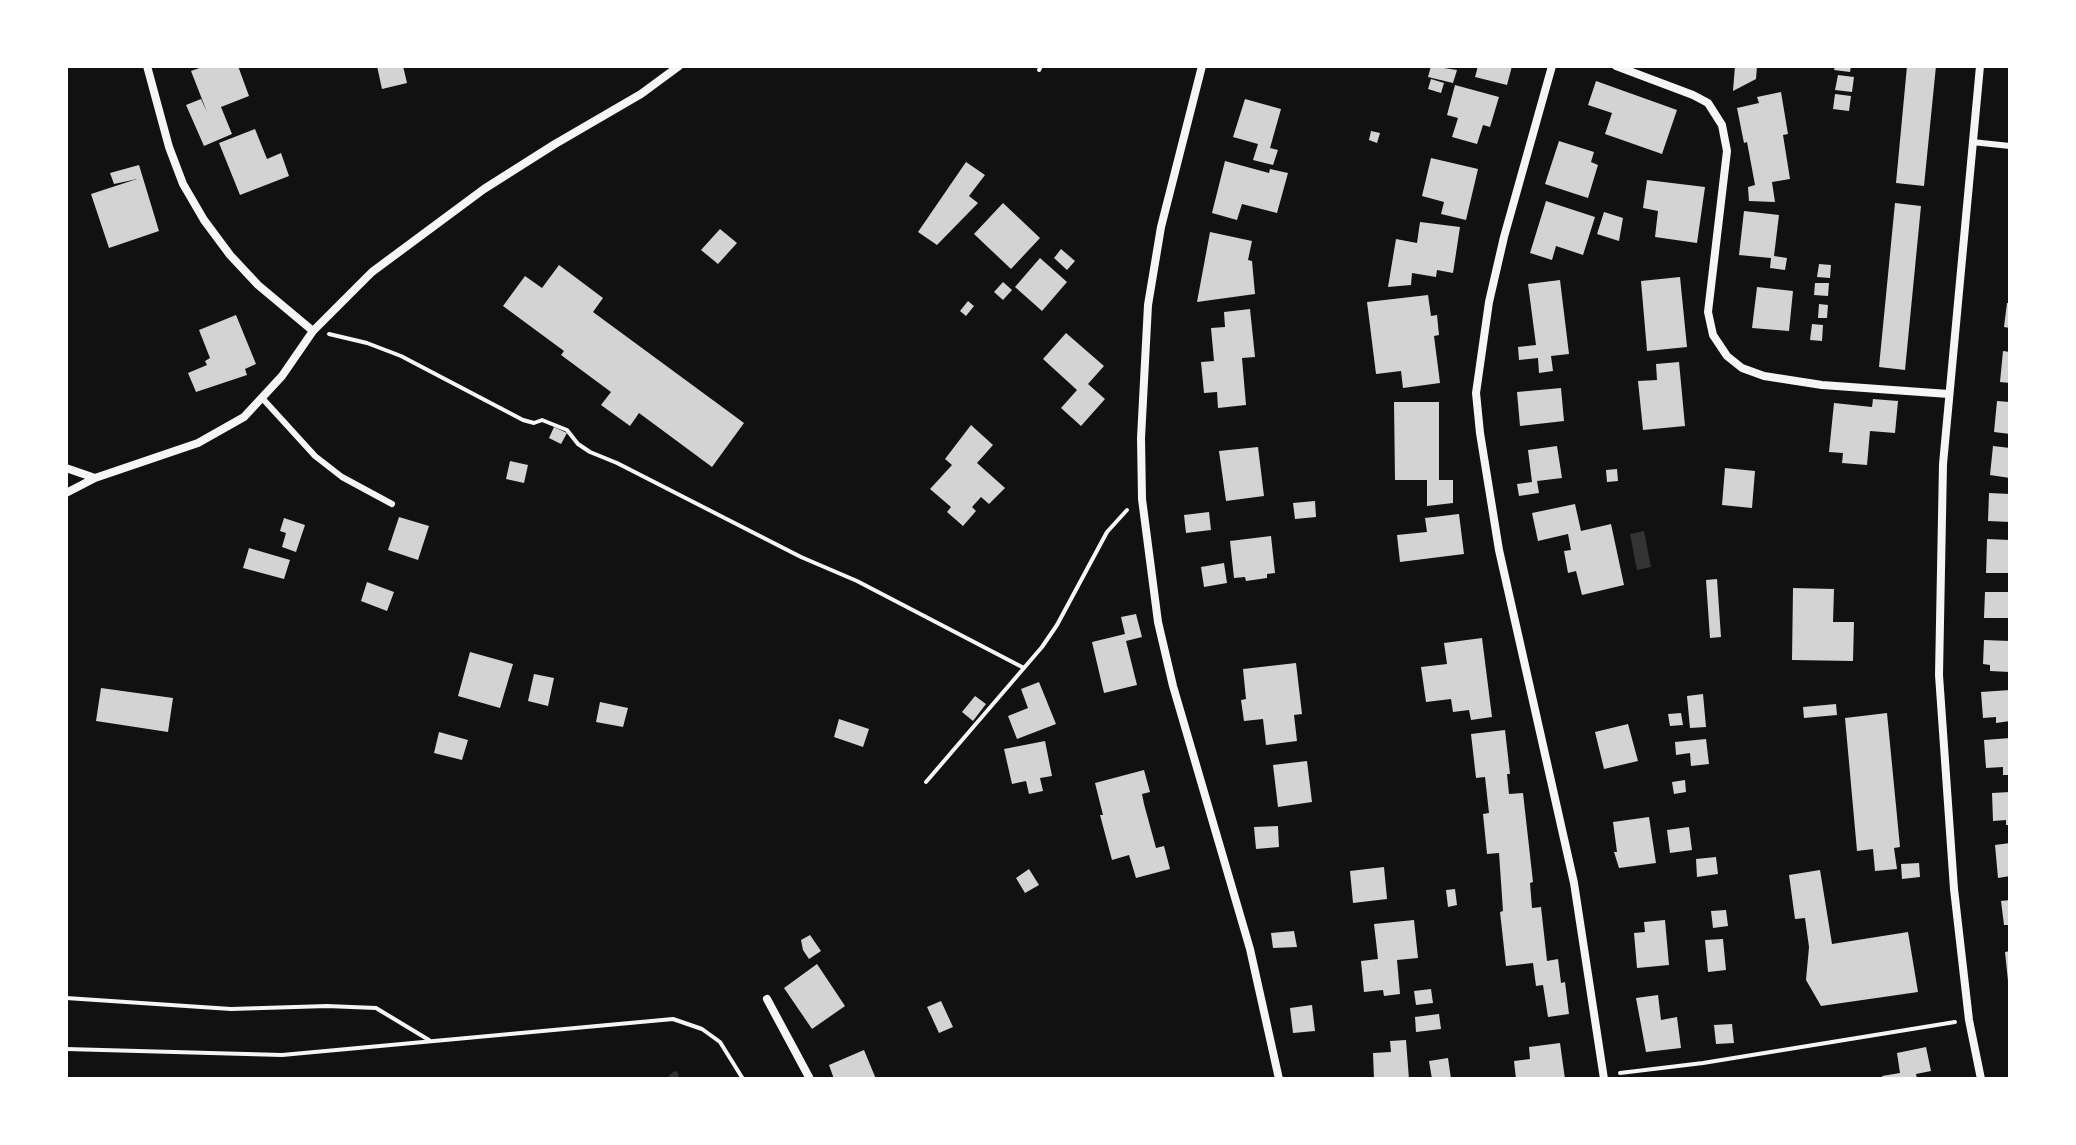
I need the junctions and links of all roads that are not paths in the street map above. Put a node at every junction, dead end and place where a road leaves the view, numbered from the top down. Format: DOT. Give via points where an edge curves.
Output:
graph roads {
  1 [pos="147,66"];
  2 [pos="679,66"];
  3 [pos="1202,66"];
  4 [pos="1552,66"];
  5 [pos="1616,66"];
  6 [pos="1980,66"];
  7 [pos="1972,142"];
  8 [pos="2010,146"];
  9 [pos="313,331"];
  10 [pos="1949,394"];
  11 [pos="263,399"];
  12 [pos="66,468"];
  13 [pos="95,478"];
  14 [pos="66,493"];
  15 [pos="392,504"];
  16 [pos="767,999"];
  17 [pos="1604,1077"];
  18 [pos="810,1079"];
  19 [pos="1279,1079"];
  20 [pos="1981,1079"];
  1 -- 9 [label="street" via="169,147 204,220 258,285"];
  2 -- 9 [label="street" via="414,239"];
  3 -- 19 [label="street" via="1161,227 1148,305 1142,499 1170,673 1250,949"];
  4 -- 17 [label="street" via="1498,263 1476,393 1499,550 1574,883"];
  5 -- 10 [label="street" via="1708,103 1722,125 1727,151 1708,312 1713,335 1727,356 1764,376"];
  6 -- 7 [label="street"];
  7 -- 8 [label="lane"];
  7 -- 10 [label="street"];
  9 -- 11 [label="street"];
  10 -- 20 [label="street" via="1939,675 1950,853"];
  11 -- 13 [label="street" via="244,417 198,443"];
  11 -- 15 [label="lane" via="315,456"];
  12 -- 13 [label="street"];
  13 -- 14 [label="street"];
  16 -- 18 [label="street"];
}
